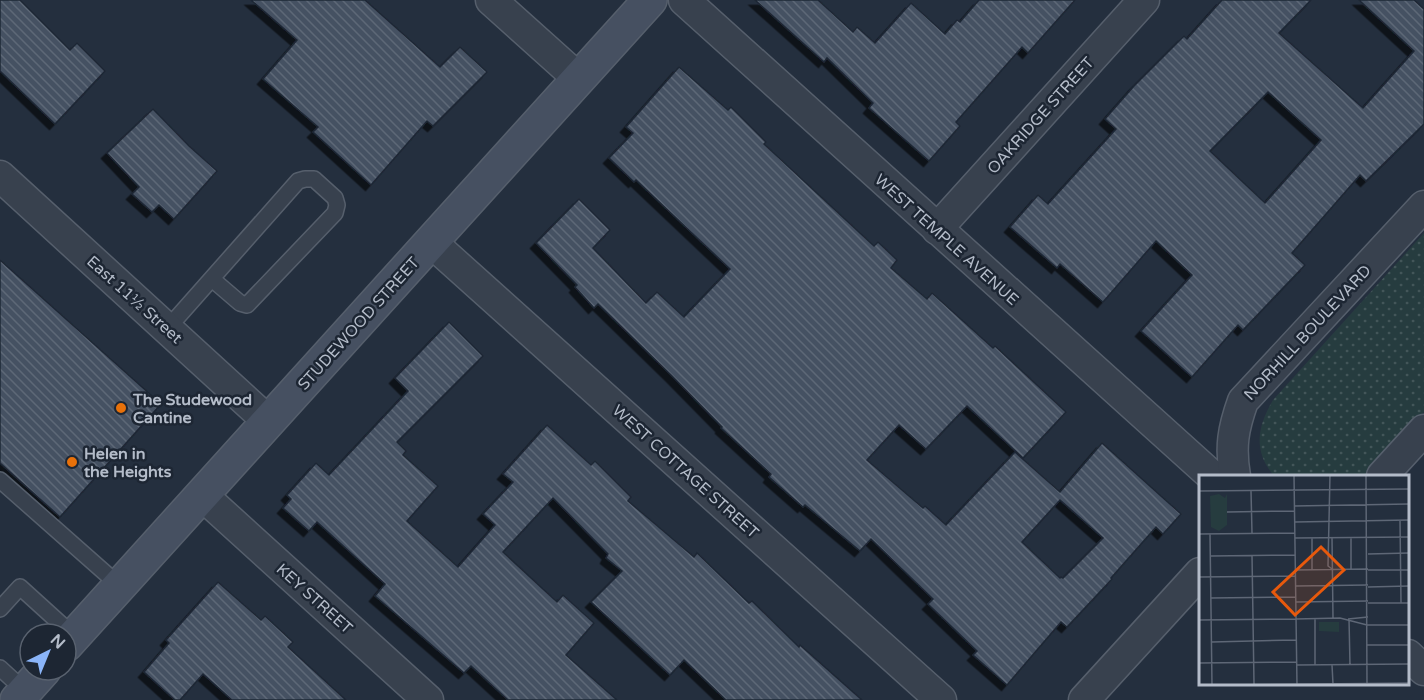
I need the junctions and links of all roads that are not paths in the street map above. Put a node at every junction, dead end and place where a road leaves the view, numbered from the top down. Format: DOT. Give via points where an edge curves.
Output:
graph roads {
  1 [pos="491,0"];
  2 [pos="650,0"];
  3 [pos="684,0"];
  4 [pos="1144,0"];
  5 [pos="579,79"];
  6 [pos="0,176"];
  7 [pos="1424,206"];
  8 [pos="937,229"];
  9 [pos="431,242"];
  10 [pos="212,279"];
  11 [pos="167,329"];
  12 [pos="269,422"];
  13 [pos="1424,430"];
  14 [pos="1210,475"];
  15 [pos="1235,475"];
  16 [pos="1384,475"];
  17 [pos="0,480"];
  18 [pos="202,495"];
  19 [pos="1199,574"];
  20 [pos="120,586"];
  21 [pos="0,609"];
  22 [pos="52,622"];
  23 [pos="78,632"];
  24 [pos="1409,657"];
  25 [pos="0,668"];
  26 [pos="1424,670"];
  27 [pos="29,687"];
  28 [pos="428,700"];
  29 [pos="941,700"];
  30 [pos="1084,700"];
  1 -- 5 [label="street"];
  2 -- 5 [label="main road, STUDEWOOD STREET"];
  3 -- 8 [label="street, WEST TEMPLE AVENUE"];
  4 -- 8 [label="street, OAKRIDGE STREET"];
  5 -- 9 [label="main road, STUDEWOOD STREET"];
  6 -- 11 [label="street, East 11½ Street"];
  7 -- 15 [label="street, NORHILL BOULEVARD" via="1243,401 1234,428"];
  8 -- 14 [label="street, WEST TEMPLE AVENUE"];
  9 -- 12 [label="main road, STUDEWOOD STREET"];
  9 -- 29 [label="street, WEST COTTAGE STREET"];
  10 -- 10 [label="lane" via="298,181 314,179 335,198 334,213 247,305"];
  10 -- 11 [label="lane"];
  11 -- 12 [label="street, East 11½ Street"];
  12 -- 18 [label="main road, STUDEWOOD STREET"];
  13 -- 16 [label="street"];
  17 -- 20 [label="lane"];
  18 -- 20 [label="main road, STUDEWOOD STREET"];
  18 -- 28 [label="street, KEY STREET"];
  19 -- 30 [label="street"];
  20 -- 23 [label="main road, STUDEWOOD STREET"];
  21 -- 22 [label="lane" via="20,587"];
  24 -- 26 [label="street"];
  25 -- 27 [label="lane"];
}
